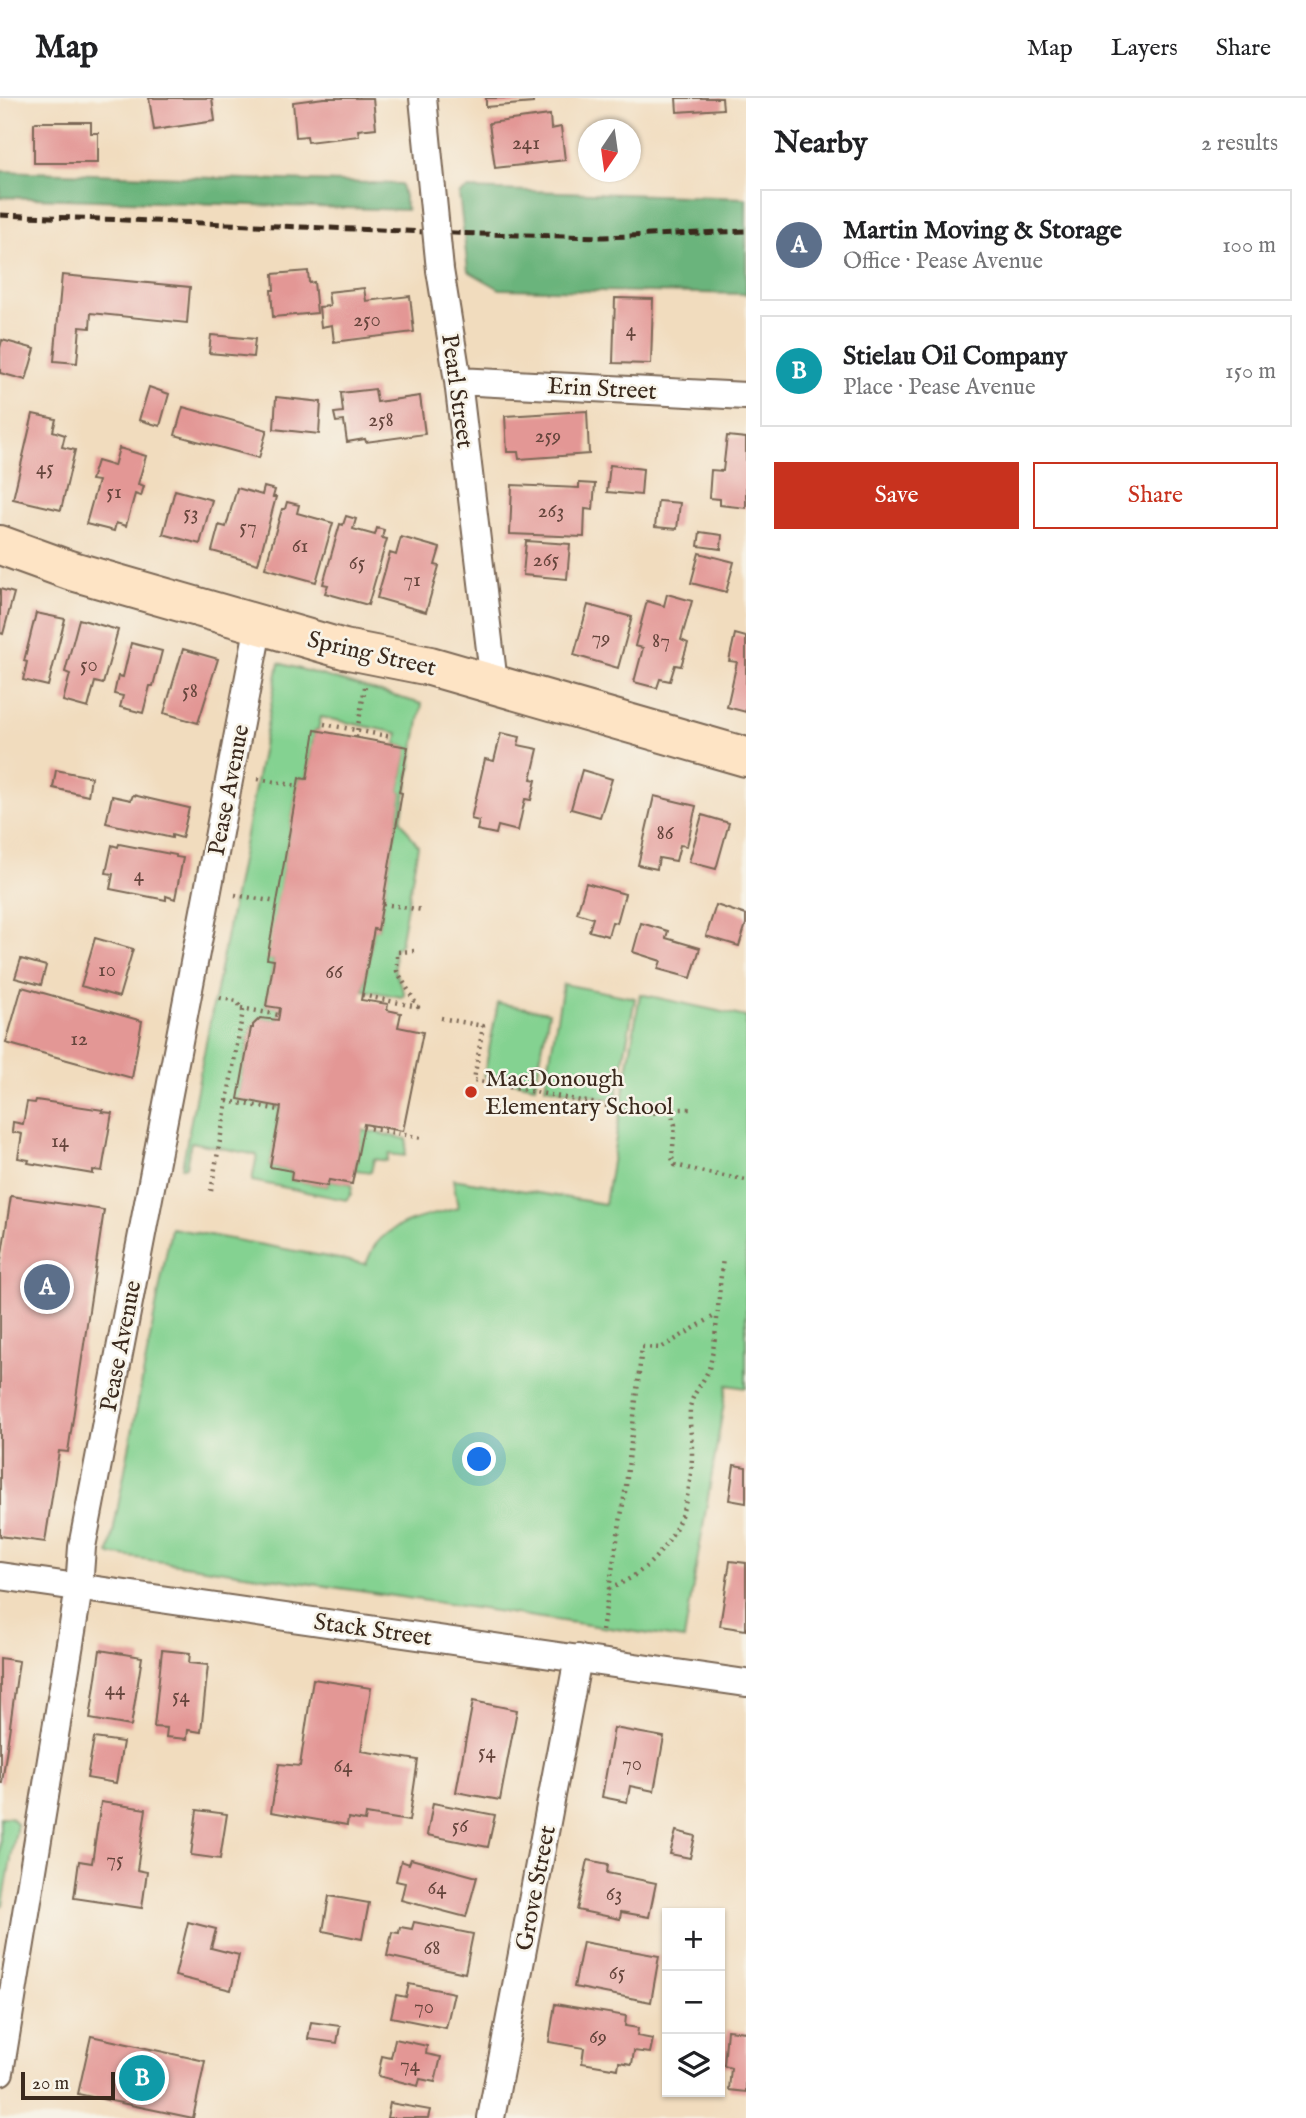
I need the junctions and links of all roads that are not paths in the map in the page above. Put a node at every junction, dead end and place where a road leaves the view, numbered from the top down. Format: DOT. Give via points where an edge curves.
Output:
graph roads {
  1 [pos="423,98"];
  2 [pos="458,381"];
  3 [pos="746,396"];
  4 [pos="0,545"];
  5 [pos="259,624"];
  6 [pos="494,683"];
  7 [pos="746,757"];
  8 [pos="0,1576"];
  9 [pos="79,1588"];
  10 [pos="578,1658"];
  11 [pos="746,1683"];
  12 [pos="0,2072"];
  13 [pos="491,2118"];
  1 -- 2 [label="street, Pearl Street, bridge" via="440,270"];
  2 -- 3 [label="street, Erin Street"];
  2 -- 6 [label="street, Pearl Street"];
  4 -- 5 [label="street, Spring Street" via="69,570"];
  5 -- 6 [label="street, Spring Street" via="344,649"];
  5 -- 9 [label="street, Pease Avenue" via="82,1547"];
  6 -- 7 [label="street, Spring Street"];
  8 -- 9 [label="street, Stack Street"];
  9 -- 10 [label="street, Stack Street"];
  9 -- 12 [label="street, Pease Avenue"];
  10 -- 11 [label="street, Stack Street"];
  10 -- 13 [label="street, Grove Street"];
}
